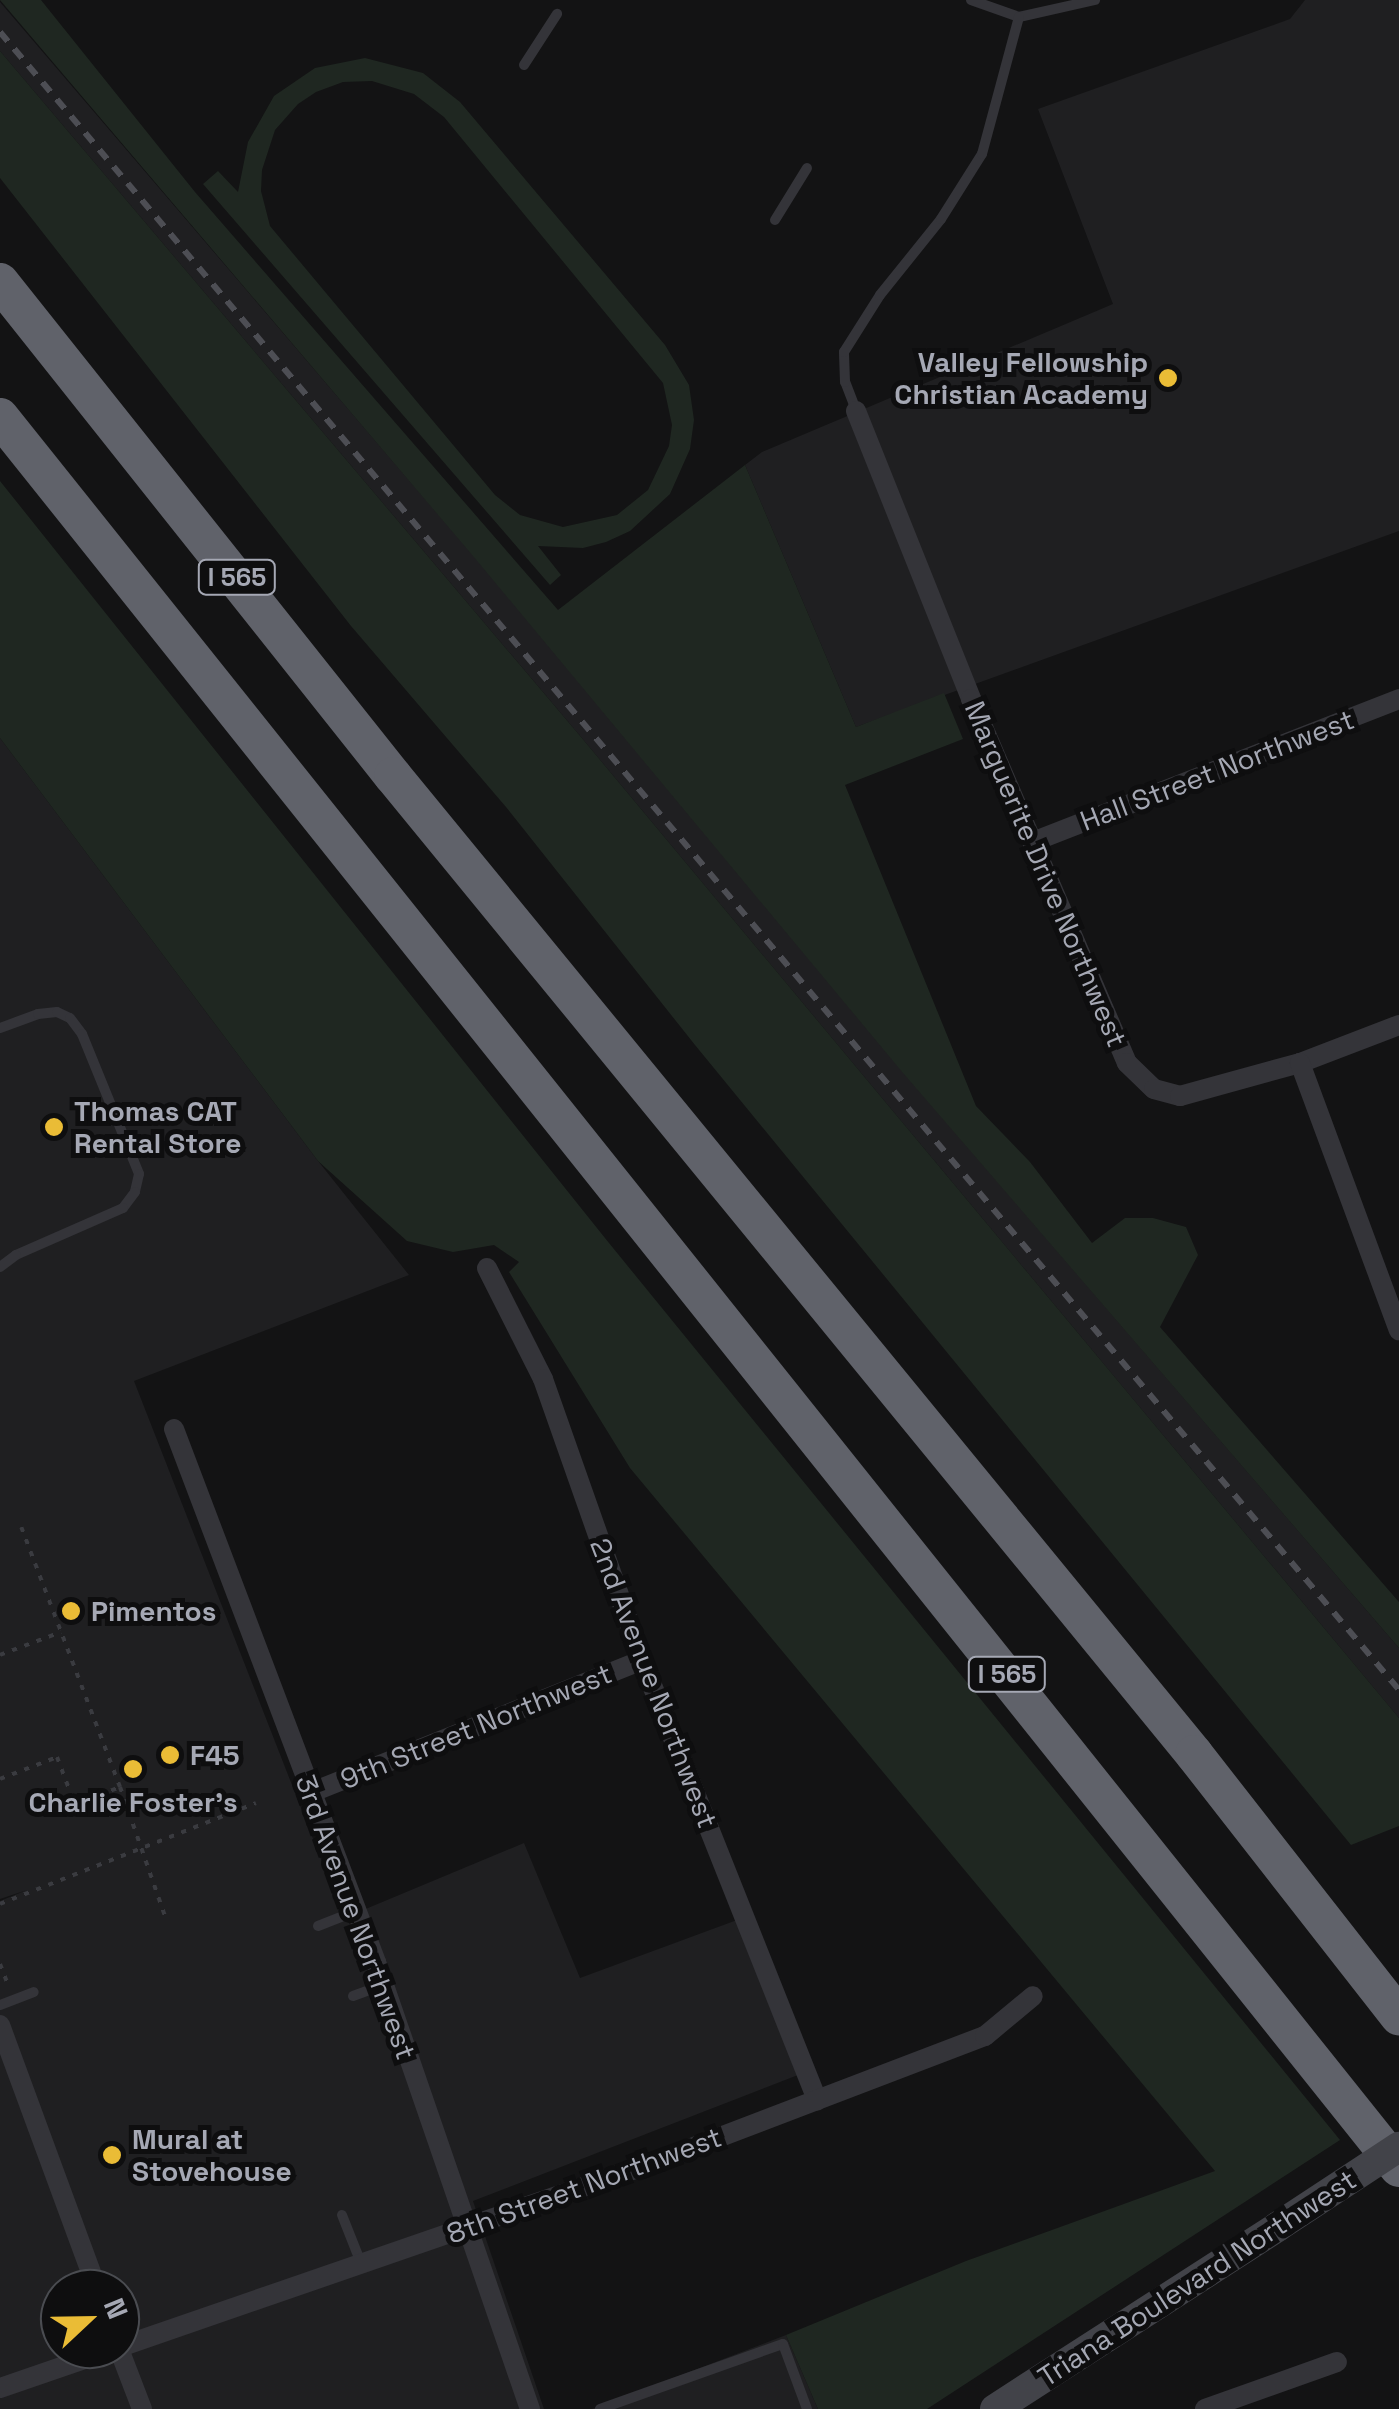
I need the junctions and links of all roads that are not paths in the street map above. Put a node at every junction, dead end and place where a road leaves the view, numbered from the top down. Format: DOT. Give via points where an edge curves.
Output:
graph roads {
  1 [pos="971,0"];
  2 [pos="1094,0"];
  3 [pos="557,14"];
  4 [pos="1019,17"];
  5 [pos="524,65"];
  6 [pos="807,168"];
  7 [pos="774,220"];
  8 [pos="0,282"];
  9 [pos="856,411"];
  10 [pos="0,417"];
  11 [pos="1399,699"];
  12 [pos="1035,841"];
  13 [pos="1399,1025"];
  14 [pos="0,1028"];
  15 [pos="1300,1064"];
  16 [pos="0,1267"];
  17 [pos="487,1268"];
  18 [pos="1397,1324"];
  19 [pos="174,1429"];
  20 [pos="642,1660"];
  21 [pos="310,1793"];
  22 [pos="356,1910"];
  23 [pos="318,1926"];
  24 [pos="384,1984"];
  25 [pos="34,1992"];
  26 [pos="353,1996"];
  27 [pos="1033,1996"];
  28 [pos="0,2006"];
  29 [pos="1399,2016"];
  30 [pos="0,2025"];
  31 [pos="817,2100"];
  32 [pos="1399,2147"];
  33 [pos="1399,2168"];
  34 [pos="342,2215"];
  35 [pos="467,2227"];
  36 [pos="362,2263"];
  37 [pos="90,2269"];
  38 [pos="140,2340"];
  39 [pos="1337,2362"];
  40 [pos="56,2369"];
  41 [pos="126,2369"];
  42 [pos="0,2388"];
  43 [pos="142,2409"];
  44 [pos="530,2409"];
  45 [pos="600,2409"];
  46 [pos="807,2409"];
  47 [pos="995,2409"];
  48 [pos="1204,2409"];
  1 -- 4 [label="lane"];
  2 -- 4 [label="lane"];
  3 -- 5 [label="lane"];
  4 -- 9 [label="lane" via="982,154 844,352 844,382"];
  6 -- 7 [label="lane"];
  8 -- 29 [label="highway, I 565"];
  9 -- 12 [label="street, Marguerite Drive Northwest"];
  10 -- 33 [label="highway, I 565"];
  11 -- 12 [label="street, Hall Street Northwest"];
  12 -- 15 [label="street, Marguerite Drive Northwest" via="1096,1000 1126,1062 1154,1089 1180,1096"];
  13 -- 15 [label="street, Marguerite Drive Northwest"];
  14 -- 16 [label="lane" via="38,1014 70,1018 139,1174 123,1208"];
  15 -- 18 [label="street"];
  17 -- 20 [label="street, 2nd Avenue Northwest" via="543,1379"];
  19 -- 21 [label="street, 3rd Avenue Northwest"];
  20 -- 21 [label="street, 9th Street Northwest"];
  20 -- 31 [label="street, 2nd Avenue Northwest"];
  21 -- 22 [label="street, 3rd Avenue Northwest"];
  22 -- 23 [label="lane"];
  22 -- 24 [label="street, 3rd Avenue Northwest"];
  24 -- 26 [label="lane"];
  24 -- 35 [label="street, 3rd Avenue Northwest"];
  25 -- 28 [label="lane"];
  27 -- 31 [label="street, 8th Street Northwest" via="985,2036"];
  30 -- 37 [label="street"];
  31 -- 35 [label="street, 8th Street Northwest"];
  32 -- 47 [label="street, Triana Boulevard Northwest, bridge"];
  34 -- 36 [label="lane"];
  35 -- 36 [label="street, 8th Street Northwest"];
  35 -- 44 [label="street, 3rd Avenue Northwest"];
  36 -- 38 [label="street, 8th Street Northwest"];
  39 -- 48 [label="street"];
  40 -- 42 [label="street, 8th Street Northwest"];
  41 -- 43 [label="street"];
  45 -- 46 [label="lane" via="783,2344"];
}
